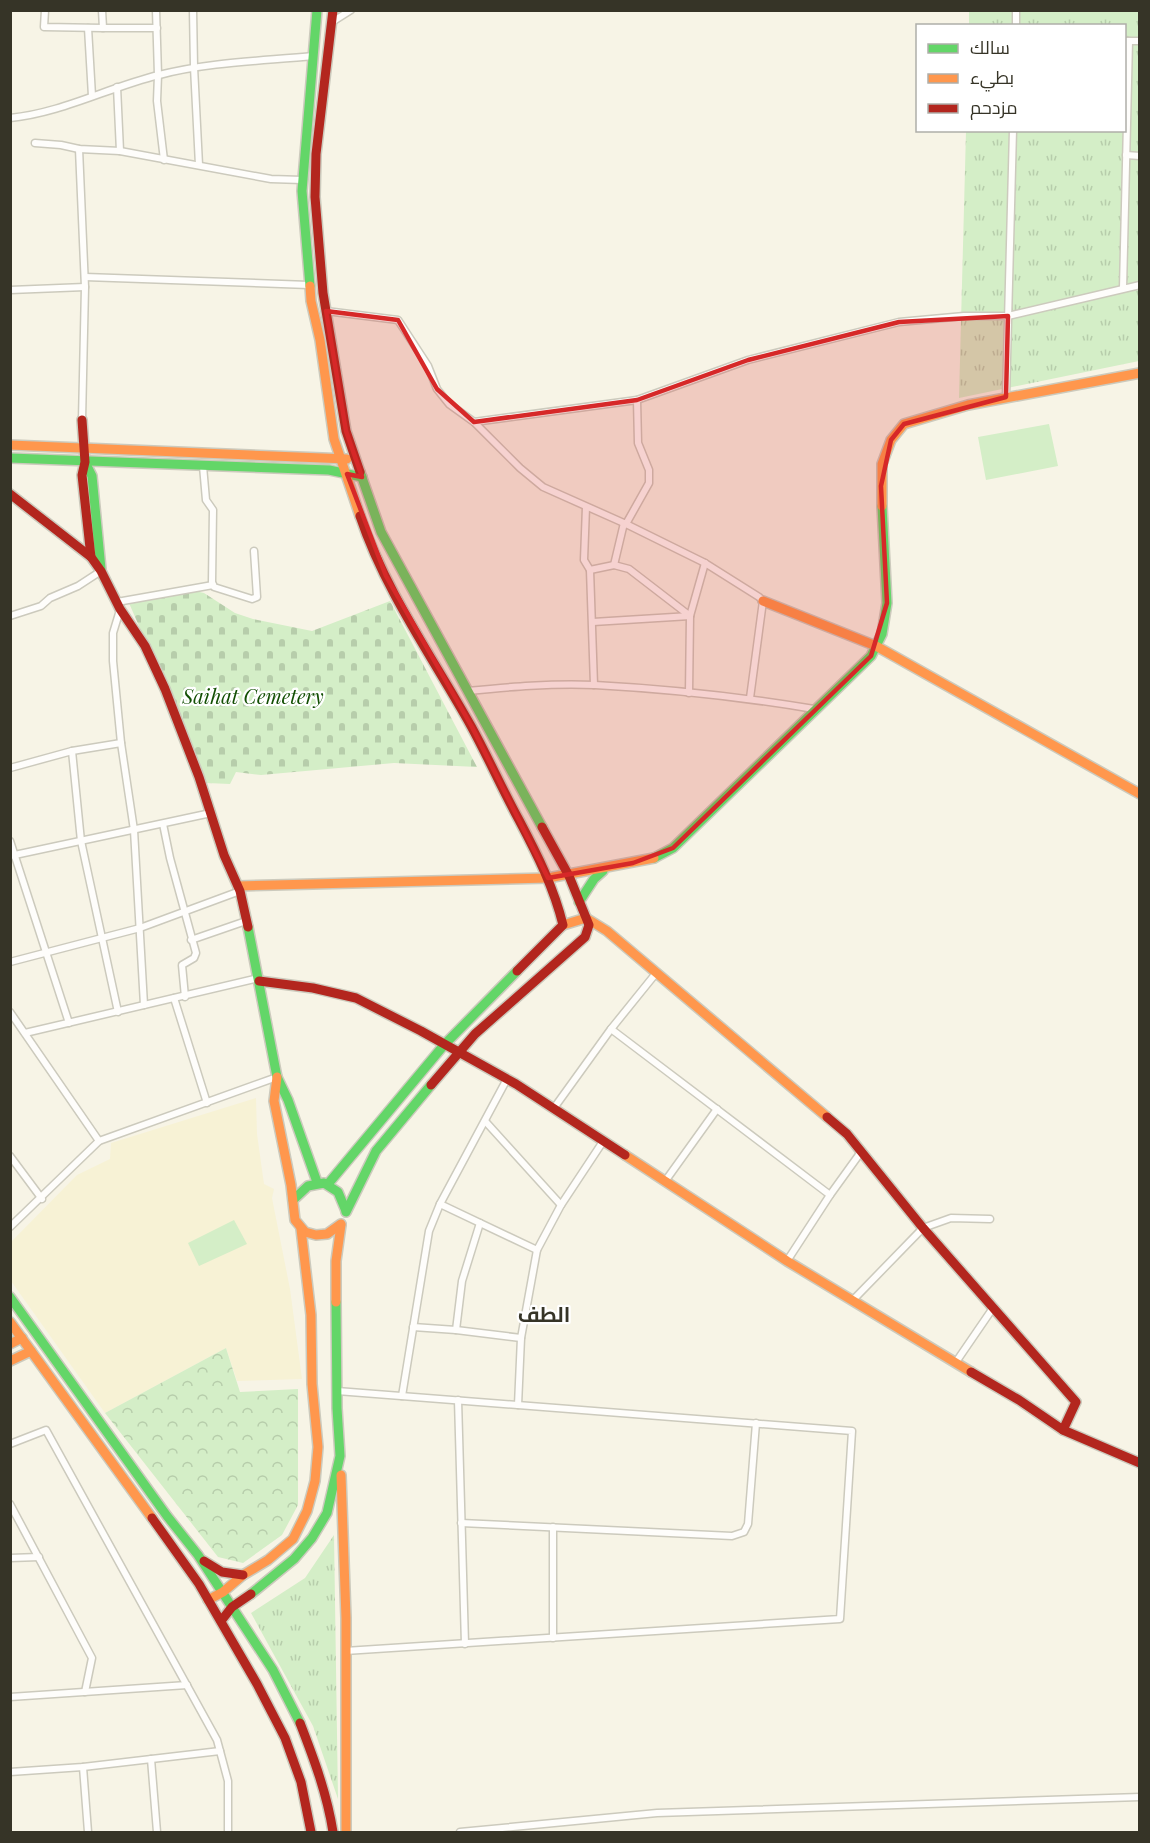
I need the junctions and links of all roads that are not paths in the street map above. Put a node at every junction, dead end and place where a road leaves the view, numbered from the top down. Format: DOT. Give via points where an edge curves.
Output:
graph roads {
  1 [pos="45,10"];
  2 [pos="102,10"];
  3 [pos="156,10"];
  4 [pos="193,10"];
  5 [pos="317,10"];
  6 [pos="333,10"];
  7 [pos="351,10"];
  8 [pos="332,22"];
  9 [pos="88,28"];
  10 [pos="103,28"];
  11 [pos="157,28"];
  12 [pos="1127,41"];
  13 [pos="1140,41"];
  14 [pos="313,56"];
  15 [pos="194,67"];
  16 [pos="158,75"];
  17 [pos="117,87"];
  18 [pos="92,96"];
  19 [pos="10,118"];
  20 [pos="1013,132"];
  21 [pos="35,143"];
  22 [pos="79,149"];
  23 [pos="120,151"];
  24 [pos="1126,155"];
  25 [pos="1140,156"];
  26 [pos="164,160"];
  27 [pos="199,165"];
  28 [pos="302,180"];
  29 [pos="85,277"];
  30 [pos="309,285"];
  31 [pos="1140,285"];
  32 [pos="85,287"];
  33 [pos="1123,288"];
  34 [pos="10,290"];
  35 [pos="326,311"];
  36 [pos="1008,316"];
  37 [pos="1140,373"];
  38 [pos="1006,397"];
  39 [pos="637,400"];
  40 [pos="82,420"];
  41 [pos="474,422"];
  42 [pos="10,445"];
  43 [pos="84,449"];
  44 [pos="10,459"];
  45 [pos="342,459"];
  46 [pos="356,459"];
  47 [pos="85,462"];
  48 [pos="203,466"];
  49 [pos="347,474"];
  50 [pos="362,477"];
  51 [pos="10,494"];
  52 [pos="586,507"];
  53 [pos="625,523"];
  54 [pos="254,551"];
  55 [pos="91,557"];
  56 [pos="705,563"];
  57 [pos="614,565"];
  58 [pos="590,570"];
  59 [pos="101,571"];
  60 [pos="213,585"];
  61 [pos="762,601"];
  62 [pos="119,605"];
  63 [pos="10,616"];
  64 [pos="690,616"];
  65 [pos="593,622"];
  66 [pos="876,646"];
  67 [pos="594,685"];
  68 [pos="467,691"];
  69 [pos="689,693"];
  70 [pos="750,699"];
  71 [pos="814,709"];
  72 [pos="121,743"];
  73 [pos="72,751"];
  74 [pos="10,768"];
  75 [pos="1140,794"];
  76 [pos="211,813"];
  77 [pos="163,824"];
  78 [pos="134,830"];
  79 [pos="10,841"];
  80 [pos="81,841"];
  81 [pos="13,855"];
  82 [pos="606,869"];
  83 [pos="568,876"];
  84 [pos="548,878"];
  85 [pos="239,888"];
  86 [pos="579,902"];
  87 [pos="184,913"];
  88 [pos="586,918"];
  89 [pos="246,921"];
  90 [pos="563,925"];
  91 [pos="140,928"];
  92 [pos="102,938"];
  93 [pos="192,940"];
  94 [pos="48,953"];
  95 [pos="10,962"];
  96 [pos="657,972"];
  97 [pos="259,979"];
  98 [pos="185,997"];
  99 [pos="174,998"];
  100 [pos="144,1005"];
  101 [pos="10,1012"];
  102 [pos="118,1012"];
  103 [pos="69,1023"];
  104 [pos="611,1029"];
  105 [pos="25,1033"];
  106 [pos="444,1045"];
  107 [pos="458,1052"];
  108 [pos="277,1077"];
  109 [pos="507,1079"];
  110 [pos="207,1103"];
  111 [pos="554,1108"];
  112 [pos="717,1108"];
  113 [pos="484,1121"];
  114 [pos="604,1140"];
  115 [pos="99,1141"];
  116 [pos="861,1152"];
  117 [pos="10,1156"];
  118 [pos="666,1180"];
  119 [pos="317,1182"];
  120 [pos="328,1184"];
  121 [pos="830,1195"];
  122 [pos="42,1199"];
  123 [pos="294,1200"];
  124 [pos="440,1204"];
  125 [pos="561,1205"];
  126 [pos="346,1212"];
  127 [pos="990,1219"];
  128 [pos="480,1223"];
  129 [pos="341,1225"];
  130 [pos="10,1227"];
  131 [pos="923,1228"];
  132 [pos="301,1229"];
  133 [pos="537,1250"];
  134 [pos="787,1261"];
  135 [pos="10,1297"];
  136 [pos="853,1300"];
  137 [pos="993,1308"];
  138 [pos="10,1322"];
  139 [pos="413,1327"];
  140 [pos="456,1329"];
  141 [pos="22,1338"];
  142 [pos="521,1338"];
  143 [pos="10,1344"];
  144 [pos="31,1351"];
  145 [pos="10,1360"];
  146 [pos="956,1362"];
  147 [pos="337,1391"];
  148 [pos="402,1396"];
  149 [pos="458,1400"];
  150 [pos="518,1405"];
  151 [pos="756,1423"];
  152 [pos="1063,1430"];
  153 [pos="10,1444"];
  154 [pos="340,1456"];
  155 [pos="1140,1463"];
  156 [pos="10,1504"];
  157 [pos="461,1523"];
  158 [pos="552,1527"];
  159 [pos="198,1555"];
  160 [pos="39,1557"];
  161 [pos="10,1558"];
  162 [pos="243,1575"];
  163 [pos="223,1592"];
  164 [pos="208,1600"];
  165 [pos="232,1608"];
  166 [pos="221,1621"];
  167 [pos="553,1638"];
  168 [pos="465,1644"];
  169 [pos="345,1651"];
  170 [pos="187,1685"];
  171 [pos="85,1692"];
  172 [pos="10,1697"];
  173 [pos="220,1751"];
  174 [pos="151,1759"];
  175 [pos="83,1767"];
  176 [pos="10,1772"];
  177 [pos="1140,1797"];
  178 [pos="87,1833"];
  179 [pos="157,1833"];
  180 [pos="228,1833"];
  181 [pos="311,1833"];
  182 [pos="333,1833"];
  183 [pos="346,1833"];
  184 [pos="460,1833"];
  1 -- 9 [label="street" via="44,27"];
  2 -- 10 [label="street"];
  3 -- 11 [label="street"];
  4 -- 15 [label="street"];
  5 -- 14 [label="main road"];
  6 -- 8 [label="main road"];
  7 -- 8 [label="street"];
  8 -- 35 [label="main road" via="316,154 315,197"];
  9 -- 10 [label="street"];
  9 -- 18 [label="street"];
  10 -- 11 [label="street"];
  11 -- 16 [label="street"];
  12 -- 13 [label="street"];
  12 -- 24 [label="street"];
  14 -- 15 [label="street"];
  14 -- 28 [label="main road"];
  15 -- 16 [label="street"];
  15 -- 27 [label="street"];
  16 -- 17 [label="street"];
  16 -- 26 [label="street"];
  17 -- 18 [label="street"];
  17 -- 23 [label="street"];
  18 -- 19 [label="street" via="33,116"];
  20 -- 36 [label="street"];
  21 -- 22 [label="street"];
  22 -- 23 [label="street"];
  22 -- 29 [label="street"];
  23 -- 26 [label="street"];
  24 -- 25 [label="street"];
  24 -- 33 [label="street"];
  26 -- 27 [label="street"];
  27 -- 28 [label="street" via="261,178"];
  28 -- 30 [label="main road"];
  29 -- 30 [label="street"];
  29 -- 32 [label="street"];
  30 -- 45 [label="main road" via="334,439"];
  31 -- 33 [label="street"];
  32 -- 34 [label="street"];
  32 -- 40 [label="street"];
  33 -- 36 [label="street"];
  35 -- 41 [label="street" via="398,320 428,366 437,389 449,404"];
  35 -- 46 [label="main road" via="346,431"];
  36 -- 38 [label="street"];
  36 -- 39 [label="street" via="899,322 748,360"];
  37 -- 38 [label="main road"];
  38 -- 66 [label="main road" via="904,424 891,440 882,464 881,486 887,603"];
  39 -- 41 [label="street"];
  39 -- 53 [label="street" via="638,443 649,470 649,483"];
  40 -- 43 [label="main road"];
  41 -- 52 [label="street" via="543,487"];
  42 -- 43 [label="main road"];
  43 -- 45 [label="main road"];
  43 -- 47 [label="main road"];
  44 -- 47 [label="main road"];
  45 -- 46 [label="main road"];
  45 -- 49 [label="main road"];
  46 -- 50 [label="main road"];
  47 -- 48 [label="main road"];
  47 -- 55 [label="main road" via="82,476"];
  47 -- 59 [label="main road" via="92,476"];
  48 -- 49 [label="main road"];
  48 -- 60 [label="street" via="206,500 213,510"];
  49 -- 50 [label="main road"];
  49 -- 84 [label="main road" via="363,526 386,576 472,727"];
  50 -- 68 [label="main road" via="381,532"];
  51 -- 55 [label="main road"];
  52 -- 53 [label="street"];
  52 -- 58 [label="street" via="584,560"];
  53 -- 56 [label="street"];
  53 -- 57 [label="street"];
  54 -- 60 [label="street" via="258,593 255,598"];
  55 -- 59 [label="main road"];
  56 -- 61 [label="street"];
  56 -- 64 [label="street"];
  57 -- 58 [label="street"];
  57 -- 64 [label="street" via="629,569"];
  58 -- 65 [label="street"];
  59 -- 62 [label="main road"];
  59 -- 63 [label="street" via="41,606"];
  60 -- 62 [label="street"];
  61 -- 66 [label="main road"];
  61 -- 70 [label="street"];
  62 -- 72 [label="street" via="112,662"];
  62 -- 76 [label="main road" via="145,646 165,689"];
  64 -- 65 [label="street"];
  64 -- 69 [label="street"];
  65 -- 67 [label="street"];
  66 -- 71 [label="main road" via="871,656"];
  66 -- 75 [label="main road"];
  67 -- 68 [label="street" via="528,685"];
  67 -- 69 [label="street"];
  68 -- 83 [label="main road"];
  69 -- 70 [label="street"];
  70 -- 71 [label="street"];
  71 -- 82 [label="main road" via="674,848 656,857"];
  72 -- 73 [label="street"];
  72 -- 78 [label="street"];
  73 -- 74 [label="street"];
  73 -- 80 [label="street"];
  76 -- 77 [label="street"];
  76 -- 85 [label="main road"];
  77 -- 78 [label="street"];
  77 -- 87 [label="street"];
  78 -- 80 [label="street"];
  78 -- 91 [label="street"];
  79 -- 81 [label="street"];
  80 -- 81 [label="street"];
  80 -- 92 [label="street"];
  81 -- 94 [label="street"];
  82 -- 83 [label="main road"];
  82 -- 86 [label="main road"];
  83 -- 84 [label="main road"];
  83 -- 86 [label="main road"];
  84 -- 85 [label="main road"];
  84 -- 90 [label="main road"];
  85 -- 87 [label="street"];
  85 -- 89 [label="main road"];
  86 -- 88 [label="main road"];
  87 -- 91 [label="street"];
  87 -- 93 [label="street"];
  88 -- 90 [label="main road"];
  88 -- 96 [label="main road"];
  88 -- 107 [label="main road" via="589,925 585,937"];
  89 -- 93 [label="street"];
  89 -- 97 [label="main road"];
  90 -- 106 [label="main road"];
  91 -- 92 [label="street"];
  91 -- 100 [label="street"];
  92 -- 94 [label="street"];
  92 -- 102 [label="street"];
  93 -- 98 [label="street" via="196,956 181,968"];
  94 -- 95 [label="street"];
  94 -- 103 [label="street"];
  96 -- 104 [label="street"];
  96 -- 116 [label="main road" via="847,1134"];
  97 -- 98 [label="street"];
  97 -- 106 [label="main road" via="356,998"];
  97 -- 108 [label="main road"];
  98 -- 99 [label="street"];
  99 -- 100 [label="street"];
  99 -- 110 [label="street"];
  100 -- 102 [label="street"];
  101 -- 105 [label="street"];
  102 -- 103 [label="street"];
  103 -- 105 [label="street"];
  104 -- 111 [label="street"];
  104 -- 112 [label="street"];
  105 -- 115 [label="street"];
  106 -- 107 [label="main road"];
  106 -- 120 [label="main road"];
  107 -- 109 [label="main road"];
  107 -- 126 [label="main road" via="376,1150"];
  108 -- 110 [label="street"];
  108 -- 119 [label="main road"];
  108 -- 123 [label="main road" via="273,1098"];
  109 -- 111 [label="main road"];
  109 -- 113 [label="street"];
  110 -- 115 [label="street"];
  111 -- 114 [label="main road"];
  112 -- 118 [label="street"];
  112 -- 121 [label="street"];
  113 -- 124 [label="street"];
  113 -- 125 [label="street"];
  114 -- 118 [label="main road"];
  114 -- 125 [label="street"];
  115 -- 122 [label="street"];
  116 -- 121 [label="street"];
  116 -- 131 [label="main road"];
  117 -- 122 [label="street"];
  118 -- 134 [label="main road"];
  119 -- 120 [label="main road"];
  119 -- 123 [label="main road" via="300,1190"];
  120 -- 126 [label="main road" via="339,1191"];
  121 -- 134 [label="street"];
  122 -- 130 [label="street"];
  123 -- 132 [label="main road" via="292,1214"];
  124 -- 128 [label="street"];
  124 -- 139 [label="street" via="429,1231"];
  125 -- 133 [label="street"];
  126 -- 129 [label="main road"];
  127 -- 131 [label="street" via="951,1218"];
  128 -- 133 [label="street"];
  128 -- 140 [label="street" via="462,1281"];
  129 -- 132 [label="main road" via="327,1235"];
  129 -- 147 [label="main road" via="336,1261"];
  131 -- 136 [label="street"];
  131 -- 137 [label="main road"];
  132 -- 162 [label="main road" via="311,1315 318,1447 315,1480 307,1511 293,1539"];
  133 -- 142 [label="street"];
  134 -- 136 [label="main road"];
  135 -- 159 [label="main road"];
  136 -- 146 [label="main road"];
  137 -- 146 [label="street"];
  137 -- 152 [label="main road" via="1076,1402"];
  138 -- 141 [label="main road"];
  139 -- 140 [label="street"];
  139 -- 148 [label="street"];
  140 -- 142 [label="street"];
  141 -- 143 [label="main road"];
  141 -- 144 [label="main road"];
  142 -- 150 [label="street"];
  144 -- 145 [label="main road"];
  144 -- 164 [label="main road"];
  146 -- 152 [label="main road"];
  147 -- 148 [label="street"];
  147 -- 154 [label="main road"];
  148 -- 149 [label="street"];
  149 -- 150 [label="street"];
  149 -- 157 [label="street"];
  150 -- 151 [label="street"];
  151 -- 158 [label="street" via="748,1524 744,1532 732,1536"];
  151 -- 167 [label="street" via="852,1431 840,1619"];
  152 -- 155 [label="main road"];
  153 -- 170 [label="street" via="46,1430"];
  154 -- 165 [label="main road" via="327,1513 312,1538 294,1559"];
  154 -- 169 [label="main road"];
  156 -- 160 [label="street"];
  157 -- 158 [label="street"];
  157 -- 168 [label="street"];
  158 -- 167 [label="street"];
  159 -- 162 [label="main road" via="222,1572"];
  159 -- 163 [label="main road"];
  160 -- 161 [label="street"];
  160 -- 171 [label="street" via="92,1658"];
  162 -- 163 [label="main road"];
  163 -- 164 [label="main road"];
  163 -- 165 [label="main road"];
  164 -- 166 [label="main road"];
  165 -- 166 [label="main road"];
  165 -- 182 [label="main road" via="273,1670 297,1716 315,1761"];
  166 -- 181 [label="main road" via="285,1738 301,1782"];
  167 -- 168 [label="street"];
  168 -- 169 [label="street"];
  169 -- 183 [label="main road"];
  170 -- 171 [label="street"];
  170 -- 173 [label="street"];
  171 -- 172 [label="street"];
  173 -- 174 [label="street"];
  173 -- 180 [label="street" via="228,1781"];
  174 -- 175 [label="street"];
  174 -- 179 [label="street"];
  175 -- 176 [label="street"];
  175 -- 178 [label="street"];
  177 -- 184 [label="street" via="657,1813"];
}
